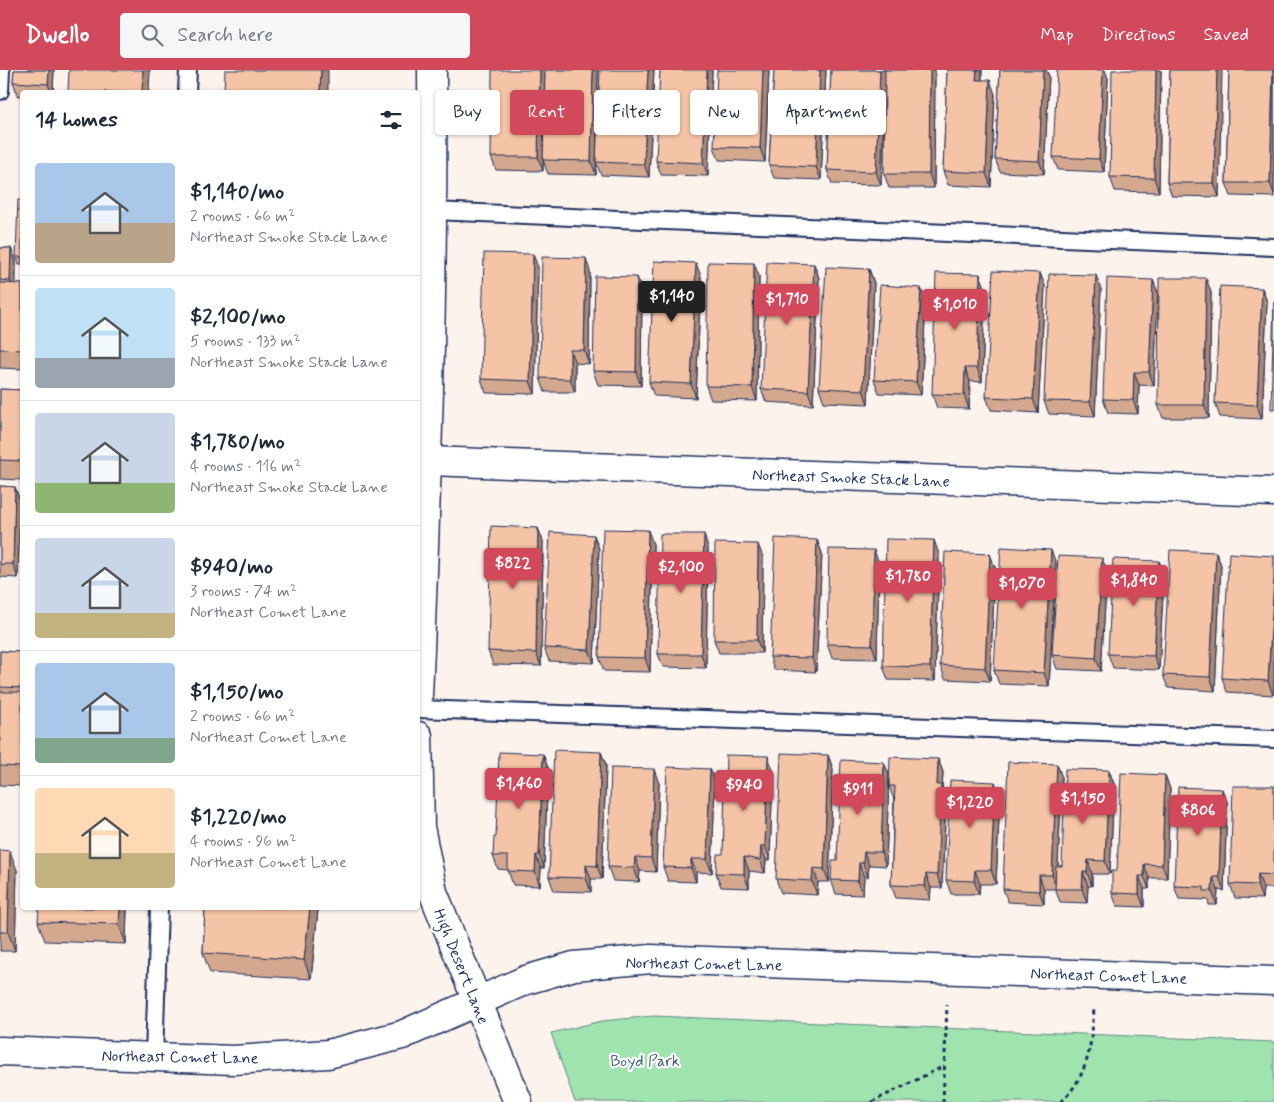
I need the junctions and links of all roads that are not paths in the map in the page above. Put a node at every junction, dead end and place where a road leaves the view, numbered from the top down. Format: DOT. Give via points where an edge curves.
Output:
graph roads {
  1 [pos="1,70"];
  2 [pos="188,70"];
  3 [pos="432,70"];
  4 [pos="187,90"];
  5 [pos="0,91"];
  6 [pos="433,211"];
  7 [pos="1274,247"];
  8 [pos="428,461"];
  9 [pos="1274,492"];
  10 [pos="420,649"];
  11 [pos="420,709"];
  12 [pos="1274,739"];
  13 [pos="420,827"];
  14 [pos="159,910"];
  15 [pos="1274,981"];
  16 [pos="476,1002"];
  17 [pos="0,1051"];
  18 [pos="154,1056"];
  19 [pos="518,1102"];
  1 -- 5 [label="lane"];
  2 -- 4 [label="lane"];
  3 -- 6 [label="street"];
  6 -- 7 [label="lane"];
  6 -- 8 [label="street"];
  8 -- 9 [label="street, Northeast Smoke Stack Lane"];
  8 -- 10 [label="street"];
  11 -- 12 [label="lane"];
  13 -- 16 [label="street, High Desert Lane" via="433,892"];
  14 -- 18 [label="lane"];
  15 -- 16 [label="street, Northeast Comet Lane" via="651,959 574,966 526,980"];
  16 -- 18 [label="street, Northeast Comet Lane" via="402,1035 328,1054 233,1060"];
  16 -- 19 [label="street, High Desert Lane"];
  17 -- 18 [label="street, Northeast Comet Lane"];
}
